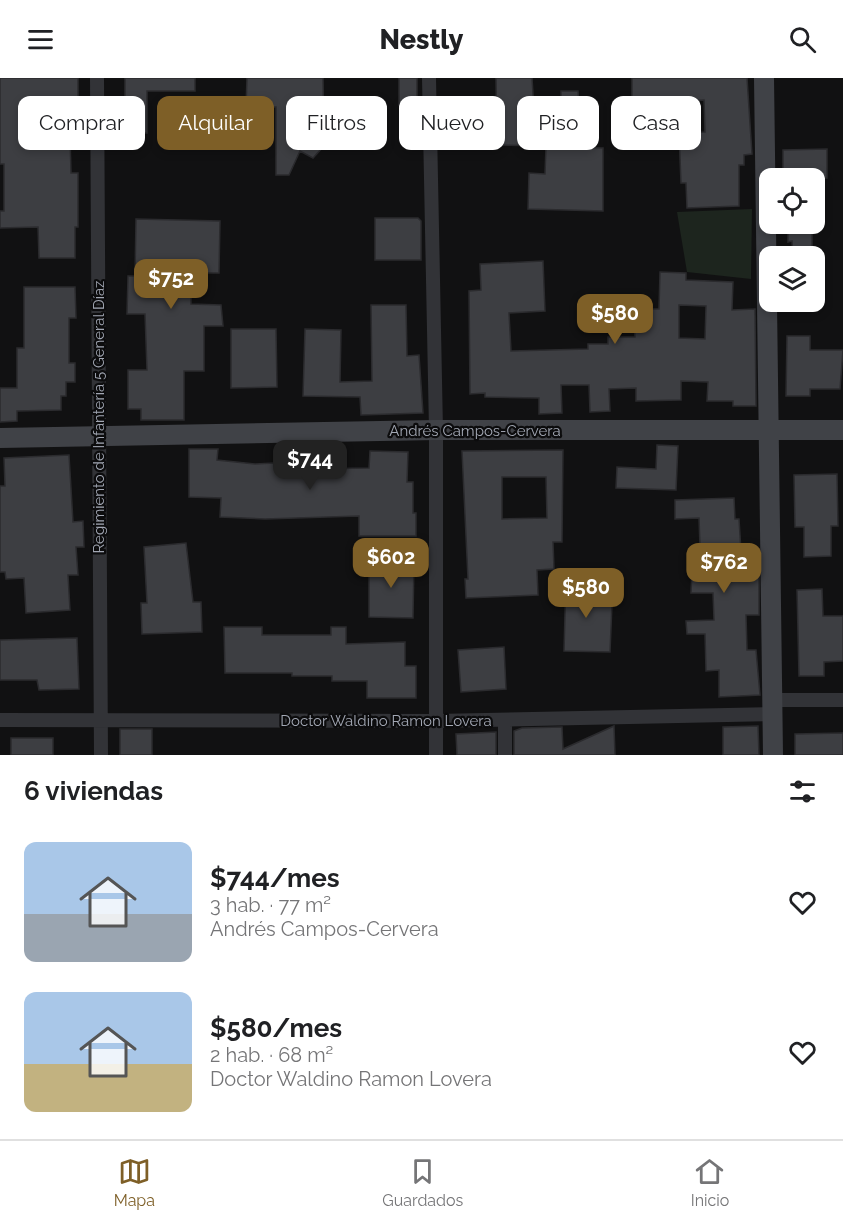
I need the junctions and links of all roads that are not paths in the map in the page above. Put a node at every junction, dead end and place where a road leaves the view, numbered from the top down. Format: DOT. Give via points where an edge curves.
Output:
graph roads {
  1 [pos="96,78"];
  2 [pos="429,78"];
  3 [pos="764,78"];
  4 [pos="436,430"];
  5 [pos="769,430"];
  6 [pos="843,430"];
  7 [pos="99,436"];
  8 [pos="0,438"];
  9 [pos="843,700"];
  10 [pos="772,707"];
  11 [pos="0,720"];
  12 [pos="505,720"];
  13 [pos="436,721"];
  14 [pos="101,722"];
  15 [pos="101,755"];
  16 [pos="436,755"];
  17 [pos="505,755"];
  18 [pos="773,755"];
  1 -- 7 [label="street, Regimiento de Infantería 5 General Díaz"];
  2 -- 4 [label="street"];
  3 -- 5 [label="street"];
  4 -- 5 [label="street, Andrés Campos-Cervera"];
  4 -- 7 [label="street, Andrés Campos-Cervera"];
  4 -- 13 [label="street"];
  5 -- 6 [label="street, Andrés Campos-Cervera"];
  5 -- 10 [label="street"];
  7 -- 8 [label="street, Andrés Campos-Cervera"];
  7 -- 14 [label="street, Regimiento de Infantería 5 General Díaz"];
  9 -- 10 [label="street, Doctor Waldino Ramon Lovera"];
  10 -- 12 [label="street, Doctor Waldino Ramon Lovera"];
  10 -- 18 [label="street"];
  11 -- 14 [label="street, Doctor Waldino Ramon Lovera"];
  12 -- 13 [label="street, Doctor Waldino Ramon Lovera"];
  12 -- 17 [label="street"];
  13 -- 14 [label="street, Doctor Waldino Ramon Lovera"];
  13 -- 16 [label="street"];
  14 -- 15 [label="street, Regimiento de Infantería 5 General Díaz"];
}
